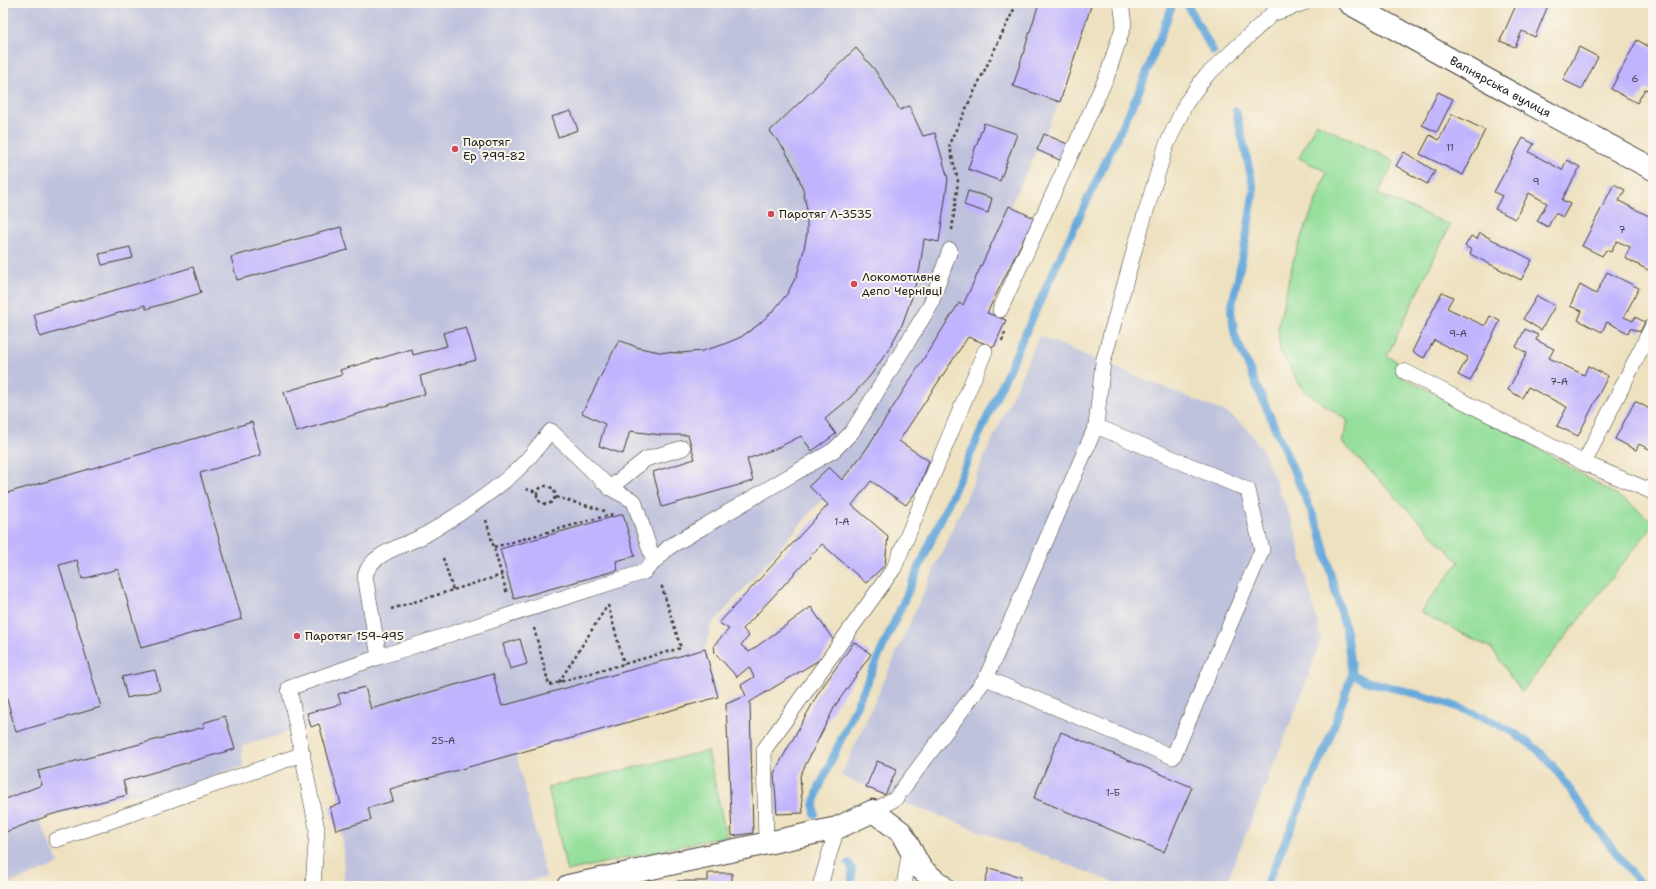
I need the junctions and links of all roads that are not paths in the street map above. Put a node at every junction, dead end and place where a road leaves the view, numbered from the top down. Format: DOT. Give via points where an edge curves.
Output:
graph roads {
  1 [pos="1121,3"];
  2 [pos="1304,3"];
  3 [pos="1349,3"];
  4 [pos="1653,169"];
  5 [pos="950,250"];
  6 [pos="1000,310"];
  7 [pos="1653,325"];
  8 [pos="985,351"];
  9 [pos="1404,371"];
  10 [pos="1096,426"];
  11 [pos="683,448"];
  12 [pos="1584,463"];
  13 [pos="610,488"];
  14 [pos="1653,492"];
  15 [pos="654,562"];
  16 [pos="379,656"];
  17 [pos="986,678"];
  18 [pos="303,754"];
  19 [pos="873,811"];
  20 [pos="837,828"];
  21 [pos="56,840"];
  22 [pos="766,843"];
  23 [pos="910,849"];
  24 [pos="598,883"];
  25 [pos="313,886"];
  26 [pos="568,886"];
  27 [pos="820,886"];
  28 [pos="904,886"];
  29 [pos="942,886"];
  1 -- 6 [label="lane" via="1124,24 1107,76"];
  2 -- 10 [label="lane" via="1272,14 1204,78 1186,103 1166,146 1103,362"];
  3 -- 4 [label="street, Вапнярська вулиця"];
  5 -- 15 [label="lane" via="930,306 852,432 834,450 669,547"];
  7 -- 12 [label="lane"];
  8 -- 22 [label="lane" via="894,568 764,750"];
  9 -- 12 [label="lane"];
  10 -- 17 [label="lane"];
  10 -- 17 [label="lane" via="1248,490 1252,505 1262,550 1173,757"];
  11 -- 13 [label="lane" via="646,459"];
  12 -- 14 [label="lane"];
  13 -- 15 [label="lane" via="634,501"];
  13 -- 16 [label="lane" via="551,431 520,468 480,499 425,534 376,558 365,576"];
  15 -- 16 [label="lane" via="644,572"];
  16 -- 18 [label="lane" via="289,688"];
  17 -- 19 [label="lane" via="895,799"];
  18 -- 21 [label="lane"];
  18 -- 25 [label="lane" via="317,829"];
  19 -- 20 [label="street"];
  19 -- 23 [label="street" via="901,832"];
  20 -- 22 [label="street"];
  20 -- 27 [label="lane"];
  22 -- 24 [label="street"];
  23 -- 28 [label="lane"];
  23 -- 29 [label="street" via="921,868"];
  24 -- 26 [label="street"];
}
